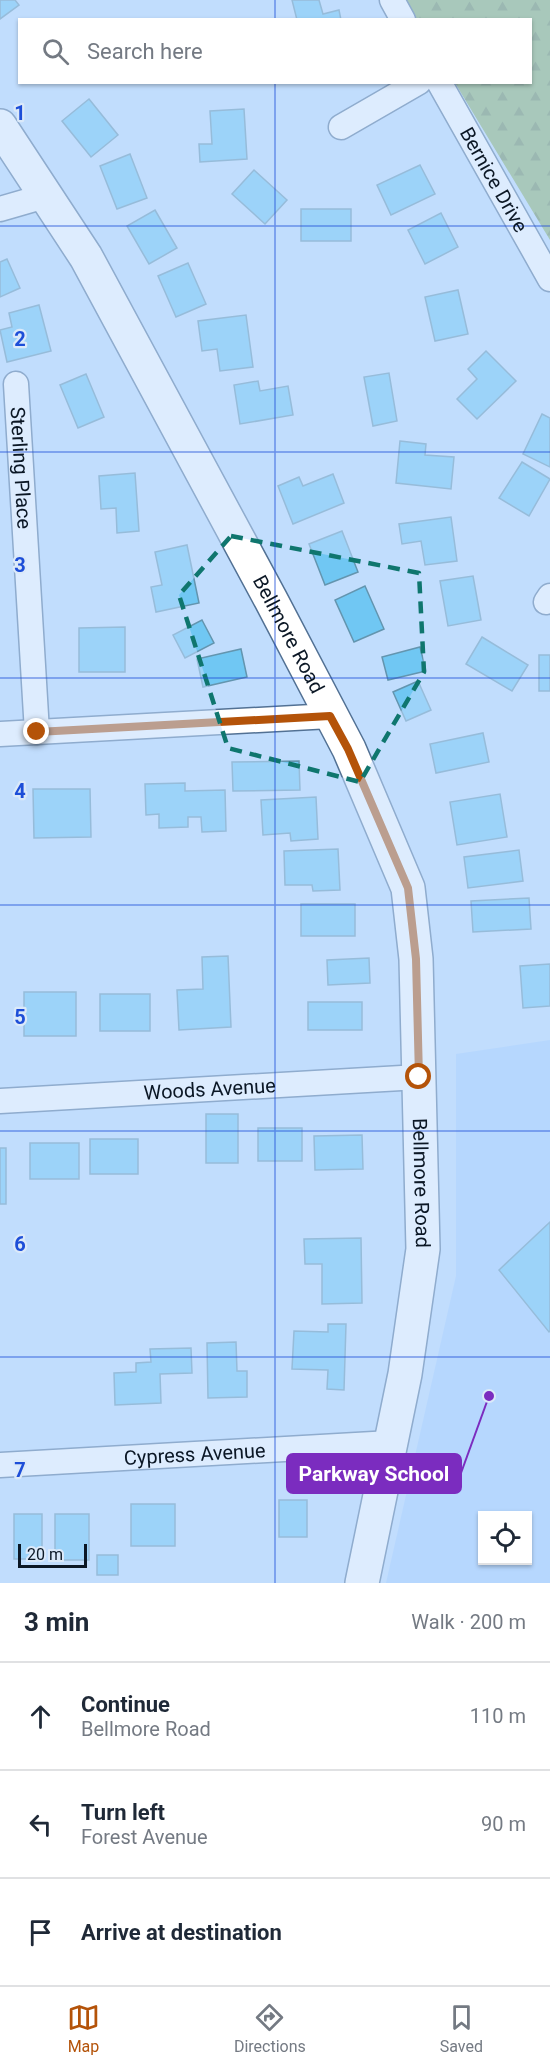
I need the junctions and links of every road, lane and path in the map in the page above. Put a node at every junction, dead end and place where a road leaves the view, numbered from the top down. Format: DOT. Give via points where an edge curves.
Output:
graph roads {
  1 [pos="392,0"];
  2 [pos="402,18"];
  3 [pos="416,84"];
  4 [pos="440,84"];
  5 [pos="0,126"];
  6 [pos="341,127"];
  7 [pos="45,196"];
  8 [pos="0,209"];
  9 [pos="550,279"];
  10 [pos="16,384"];
  11 [pos="330,716"];
  12 [pos="37,732"];
  13 [pos="0,734"];
  14 [pos="419,1077"];
  15 [pos="0,1101"];
  16 [pos="391,1443"];
  17 [pos="0,1465"];
  18 [pos="362,1583"];
  1 -- 2 [label="street"];
  3 -- 6 [label="street"];
  4 -- 9 [label="street, Bernice Drive"];
  5 -- 7 [label="main road, Bellmore Road"];
  7 -- 8 [label="street"];
  7 -- 11 [label="main road, Bellmore Road" via="86,257"];
  10 -- 12 [label="street, Sterling Place"];
  11 -- 12 [label="street"];
  11 -- 14 [label="main road, Bellmore Road" via="408,888 416,959"];
  12 -- 13 [label="street"];
  14 -- 15 [label="street, Woods Avenue"];
  14 -- 16 [label="main road, Bellmore Road" via="423,1249"];
  16 -- 17 [label="street, Cypress Avenue"];
  16 -- 18 [label="main road, Bellmore Road"];
}
